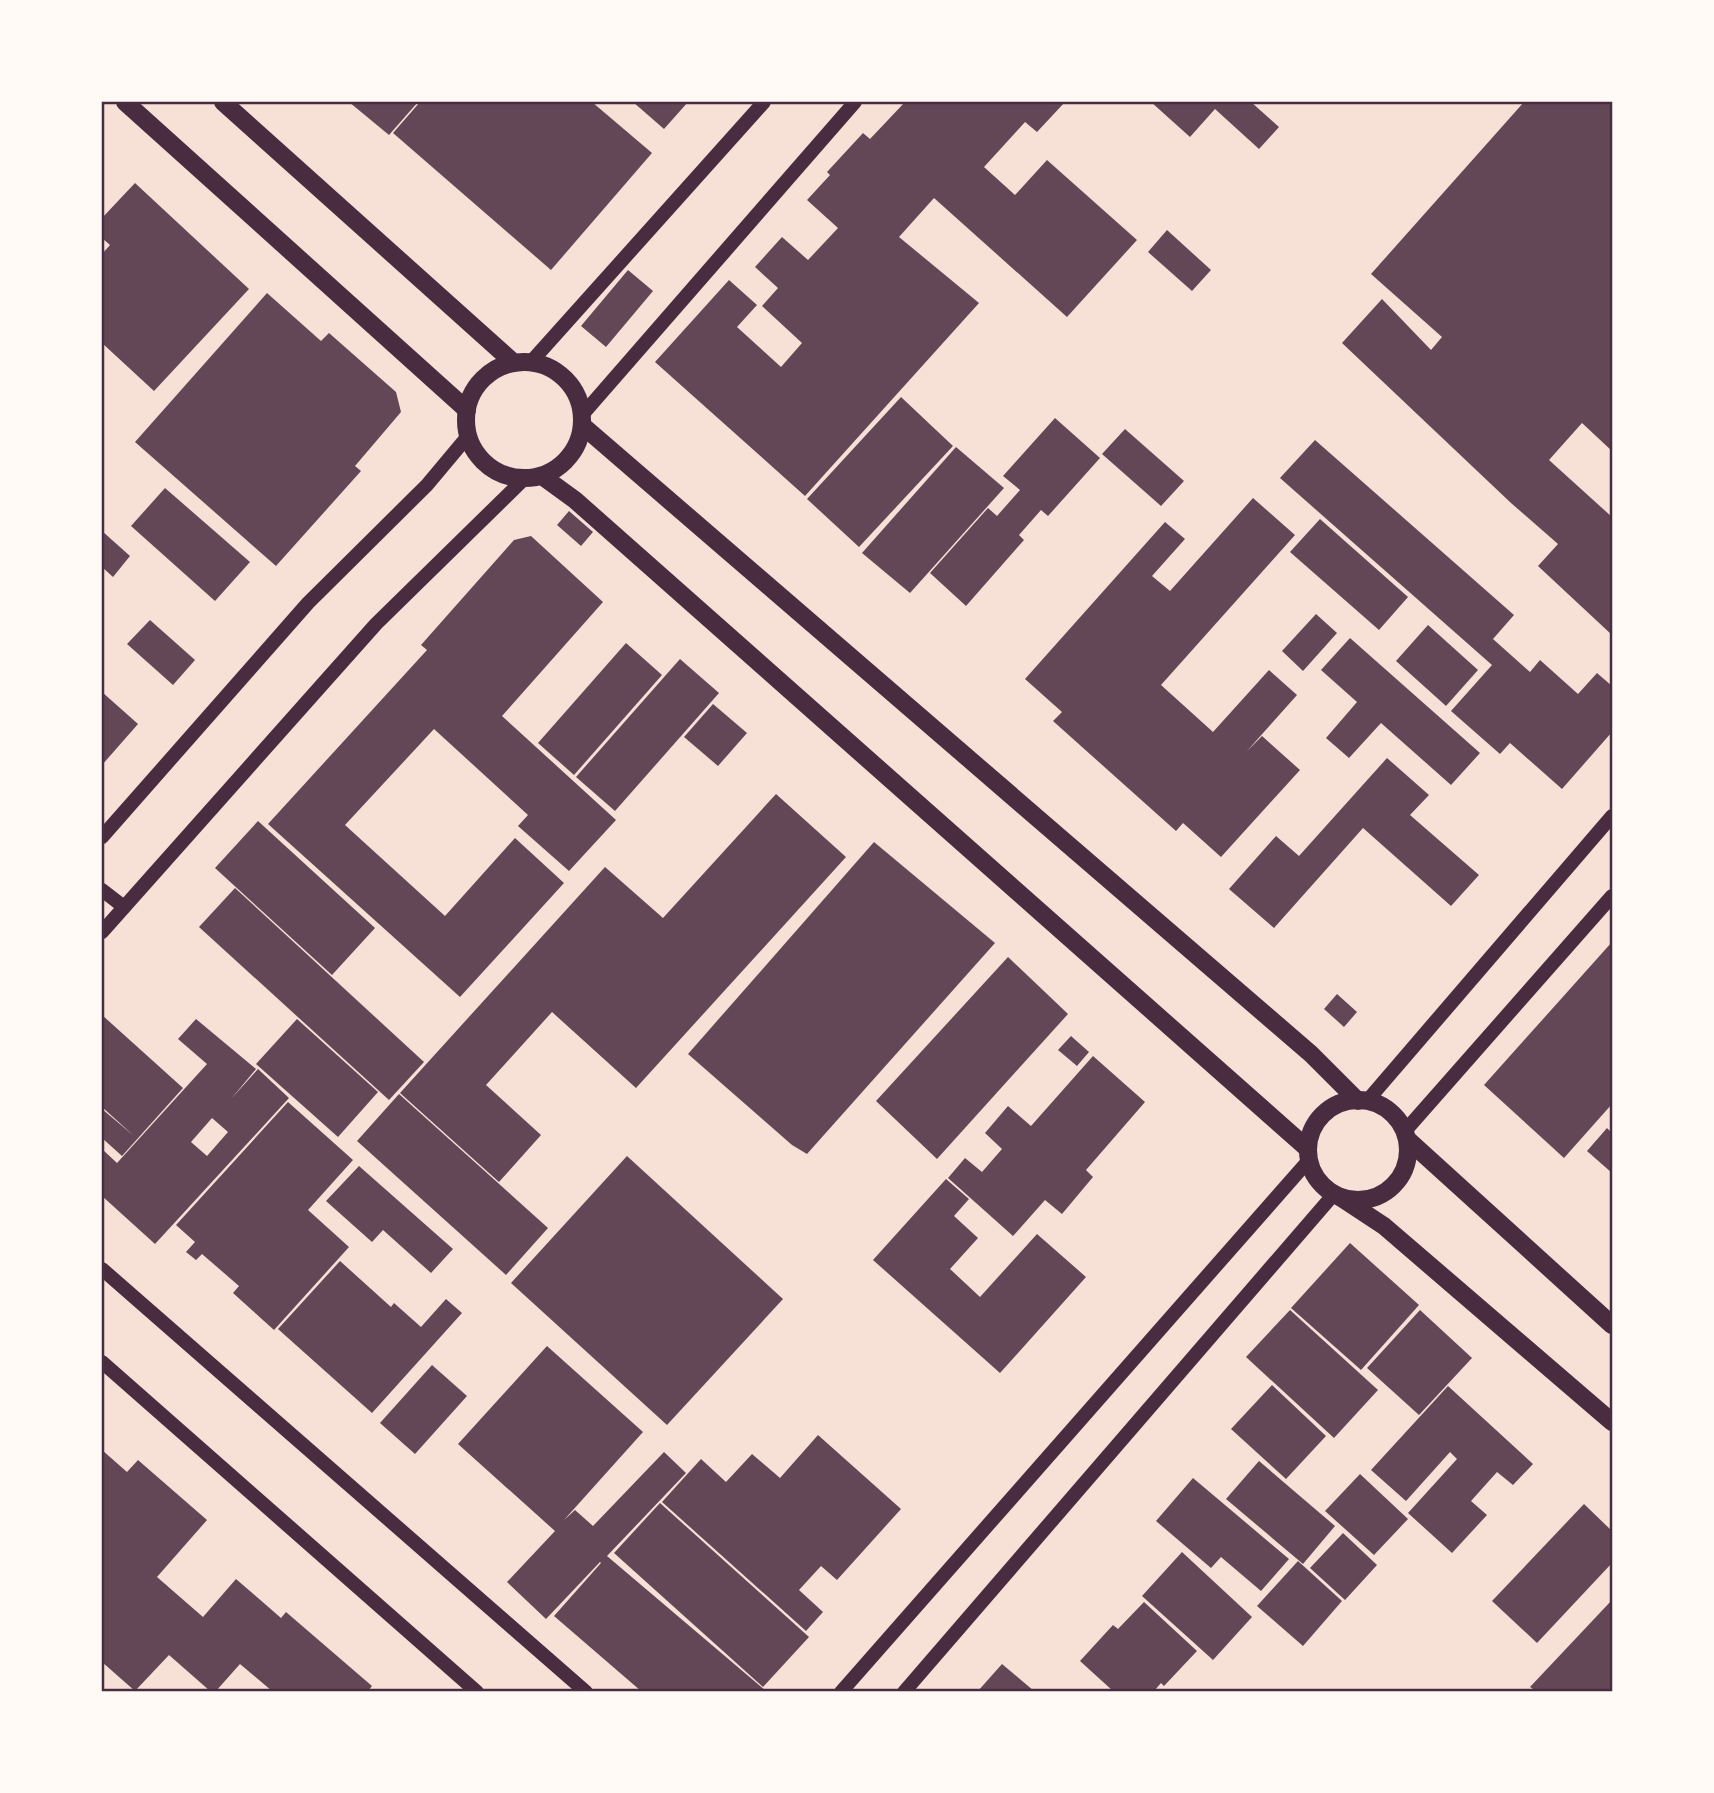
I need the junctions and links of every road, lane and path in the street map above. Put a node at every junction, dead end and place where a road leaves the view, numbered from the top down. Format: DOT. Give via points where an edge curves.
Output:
graph roads {
  1 [pos="125,102"];
  2 [pos="223,102"];
  3 [pos="764,102"];
  4 [pos="855,102"];
  5 [pos="522,362"];
  6 [pos="467,410"];
  7 [pos="583,420"];
  8 [pos="468,436"];
  9 [pos="534,477"];
  10 [pos="1612,816"];
  11 [pos="102,837"];
  12 [pos="102,890"];
  13 [pos="1612,896"];
  14 [pos="124,907"];
  15 [pos="102,932"];
  16 [pos="1362,1101"];
  17 [pos="1406,1135"];
  18 [pos="1309,1155"];
  19 [pos="1337,1195"];
  20 [pos="102,1269"];
  21 [pos="1612,1325"];
  22 [pos="102,1362"];
  23 [pos="1612,1422"];
  24 [pos="477,1692"];
  25 [pos="586,1692"];
  26 [pos="841,1692"];
  27 [pos="904,1692"];
  1 -- 6 [label="main road"];
  2 -- 5 [label="main road"];
  3 -- 5 [label="main road"];
  4 -- 7 [label="main road"];
  5 -- 6 [label="main road" via="486,376"];
  5 -- 7 [label="main road" via="556,371 566,379 580,401"];
  6 -- 8 [label="main road"];
  7 -- 9 [label="main road" via="570,457"];
  7 -- 16 [label="main road"];
  8 -- 9 [label="main road" via="478,456 494,470"];
  8 -- 11 [label="main road" via="427,485 308,603"];
  9 -- 14 [label="main road" via="376,624"];
  9 -- 18 [label="main road" via="575,500"];
  10 -- 16 [label="main road"];
  12 -- 14 [label="main road"];
  13 -- 17 [label="main road"];
  14 -- 15 [label="main road"];
  16 -- 17 [label="main road" via="1390,1111"];
  16 -- 18 [label="main road" via="1326,1112 1315,1125"];
  17 -- 19 [label="main road" via="1406,1166 1391,1188 1367,1200"];
  17 -- 21 [label="main road"];
  18 -- 19 [label="main road" via="1318,1180"];
  18 -- 26 [label="main road"];
  19 -- 23 [label="main road" via="1384,1226"];
  19 -- 27 [label="main road"];
  20 -- 25 [label="main road"];
  22 -- 24 [label="main road"];
}
